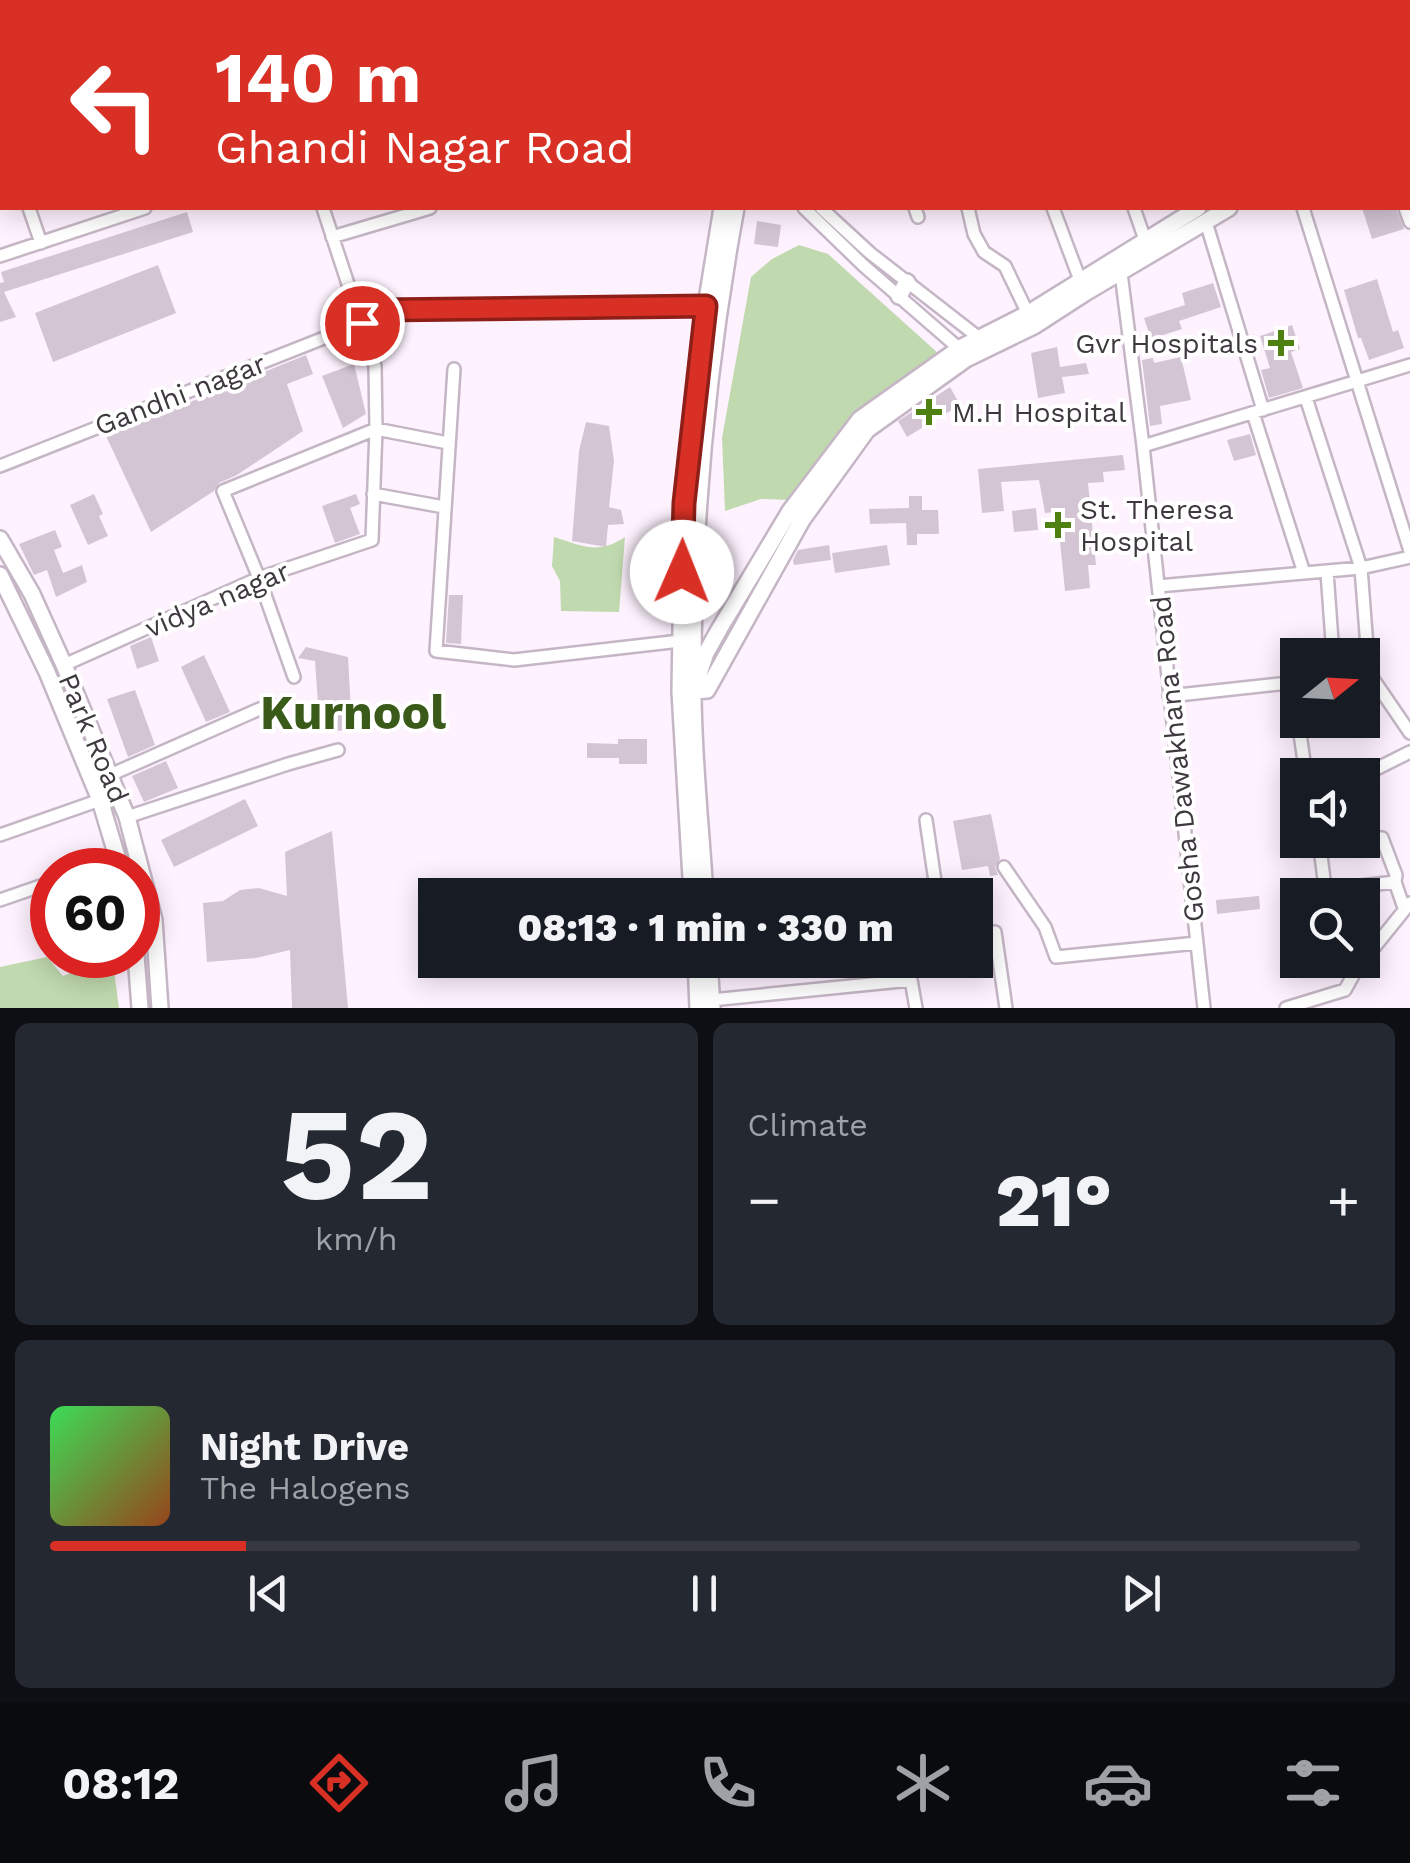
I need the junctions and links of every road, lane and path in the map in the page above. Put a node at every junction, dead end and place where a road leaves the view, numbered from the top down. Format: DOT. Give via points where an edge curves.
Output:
graph roads {
  1 [pos="30,210"];
  2 [pos="139,210"];
  3 [pos="324,210"];
  4 [pos="722,210"];
  5 [pos="736,210"];
  6 [pos="806,210"];
  7 [pos="823,210"];
  8 [pos="968,210"];
  9 [pos="1054,210"];
  10 [pos="1135,210"];
  11 [pos="1304,210"];
  12 [pos="410,211"];
  13 [pos="1202,215"];
  14 [pos="332,237"];
  15 [pos="1145,240"];
  16 [pos="41,243"];
  17 [pos="0,256"];
  18 [pos="1121,272"];
  19 [pos="1083,286"];
  20 [pos="903,289"];
  21 [pos="706,306"];
  22 [pos="1031,320"];
  23 [pos="362,323"];
  24 [pos="981,344"];
  25 [pos="963,354"];
  26 [pos="1410,365"];
  27 [pos="454,369"];
  28 [pos="1357,383"];
  29 [pos="1306,398"];
  30 [pos="1258,412"];
  31 [pos="376,429"];
  32 [pos="448,444"];
  33 [pos="1143,446"];
  34 [pos="0,466"];
  35 [pos="373,494"];
  36 [pos="444,507"];
  37 [pos="0,539"];
  38 [pos="1410,554"];
  39 [pos="1360,568"];
  40 [pos="1327,572"];
  41 [pos="1304,574"];
  42 [pos="0,575"];
  43 [pos="259,578"];
  44 [pos="1158,586"];
  45 [pos="1333,638"];
  46 [pos="1364,638"];
  47 [pos="680,641"];
  48 [pos="64,664"];
  49 [pos="47,672"];
  50 [pos="294,678"];
  51 [pos="1280,685"];
  52 [pos="686,692"];
  53 [pos="1380,692"];
  54 [pos="1169,696"];
  55 [pos="270,704"];
  56 [pos="1410,732"];
  57 [pos="338,750"];
  58 [pos="1410,752"];
  59 [pos="1380,767"];
  60 [pos="110,774"];
  61 [pos="100,800"];
  62 [pos="128,817"];
  63 [pos="926,820"];
  64 [pos="0,835"];
  65 [pos="1380,838"];
  66 [pos="115,848"];
  67 [pos="1004,867"];
  68 [pos="691,878"];
  69 [pos="703,878"];
  70 [pos="934,878"];
  71 [pos="1395,882"];
  72 [pos="1380,884"];
  73 [pos="30,890"];
  74 [pos="0,900"];
  75 [pos="1407,905"];
  76 [pos="993,932"];
  77 [pos="1380,936"];
  78 [pos="1196,943"];
  79 [pos="138,978"];
  80 [pos="700,978"];
  81 [pos="708,978"];
  82 [pos="1349,978"];
  83 [pos="707,1005"];
  84 [pos="1295,1007"];
  85 [pos="140,1008"];
  86 [pos="160,1008"];
  87 [pos="916,1008"];
  88 [pos="1006,1008"];
  89 [pos="1204,1008"];
  1 -- 16 [label="street"];
  2 -- 16 [label="street"];
  3 -- 14 [label="street"];
  4 -- 21 [label="main road"];
  5 -- 52 [label="main road" via="698,502"];
  6 -- 20 [label="street" via="864,266"];
  7 -- 20 [label="street"];
  8 -- 22 [label="street" via="984,252 1005,266"];
  9 -- 19 [label="street"];
  10 -- 15 [label="street"];
  11 -- 28 [label="street"];
  12 -- 14 [label="street"];
  13 -- 15 [label="main road"];
  13 -- 18 [label="main road"];
  13 -- 30 [label="street"];
  14 -- 23 [label="street"];
  15 -- 19 [label="main road"];
  16 -- 17 [label="street"];
  18 -- 19 [label="main road"];
  18 -- 33 [label="street, Gosha Dawakhana Road"];
  19 -- 22 [label="main road"];
  20 -- 24 [label="street"];
  20 -- 25 [label="street"];
  21 -- 23 [label="street, Gandhi nagar" via="380,310"];
  21 -- 47 [label="main road" via="684,503"];
  22 -- 24 [label="main road"];
  23 -- 31 [label="street" via="375,366"];
  23 -- 34 [label="street, Gandhi nagar"];
  24 -- 25 [label="main road"];
  25 -- 52 [label="main road" via="860,419 790,511"];
  26 -- 28 [label="street"];
  27 -- 32 [label="street"];
  28 -- 29 [label="street"];
  28 -- 38 [label="street"];
  29 -- 30 [label="street"];
  29 -- 39 [label="street"];
  30 -- 33 [label="street"];
  30 -- 41 [label="street"];
  31 -- 32 [label="street"];
  31 -- 35 [label="street"];
  31 -- 43 [label="street" via="223,491"];
  32 -- 36 [label="street"];
  33 -- 44 [label="street, Gosha Dawakhana Road"];
  35 -- 36 [label="street"];
  35 -- 43 [label="street, vidya nagar" via="372,540"];
  36 -- 47 [label="street" via="436,651 514,660"];
  37 -- 48 [label="main road, Park Road"];
  38 -- 39 [label="street"];
  39 -- 40 [label="street"];
  39 -- 46 [label="street"];
  40 -- 41 [label="street"];
  40 -- 45 [label="street"];
  41 -- 44 [label="street"];
  42 -- 49 [label="main road, Park Road"];
  43 -- 48 [label="street, vidya nagar"];
  43 -- 50 [label="street"];
  44 -- 54 [label="street, Gosha Dawakhana Road"];
  47 -- 52 [label="main road"];
  48 -- 49 [label="main road"];
  48 -- 60 [label="main road, Park Road"];
  49 -- 61 [label="main road, Park Road"];
  51 -- 54 [label="street"];
  52 -- 68 [label="main road"];
  52 -- 69 [label="main road"];
  53 -- 56 [label="street"];
  54 -- 78 [label="street, Gosha Dawakhana Road"];
  55 -- 60 [label="street"];
  57 -- 62 [label="street"];
  58 -- 59 [label="street"];
  60 -- 62 [label="main road, Park Road"];
  61 -- 64 [label="street"];
  61 -- 66 [label="main road, Park Road"];
  62 -- 86 [label="main road, Park Road" via="154,920"];
  63 -- 70 [label="street"];
  65 -- 71 [label="street"];
  67 -- 78 [label="street" via="1045,926 1056,957"];
  71 -- 72 [label="street"];
  71 -- 75 [label="street"];
  73 -- 74 [label="street"];
  75 -- 77 [label="street"];
  76 -- 88 [label="street"];
  78 -- 89 [label="street, Gosha Dawakhana Road"];
  79 -- 85 [label="main road"];
  80 -- 83 [label="main road"];
  81 -- 83 [label="main road"];
  82 -- 84 [label="street" via="1345,990"];
  83 -- 87 [label="street" via="912,980"];
}
